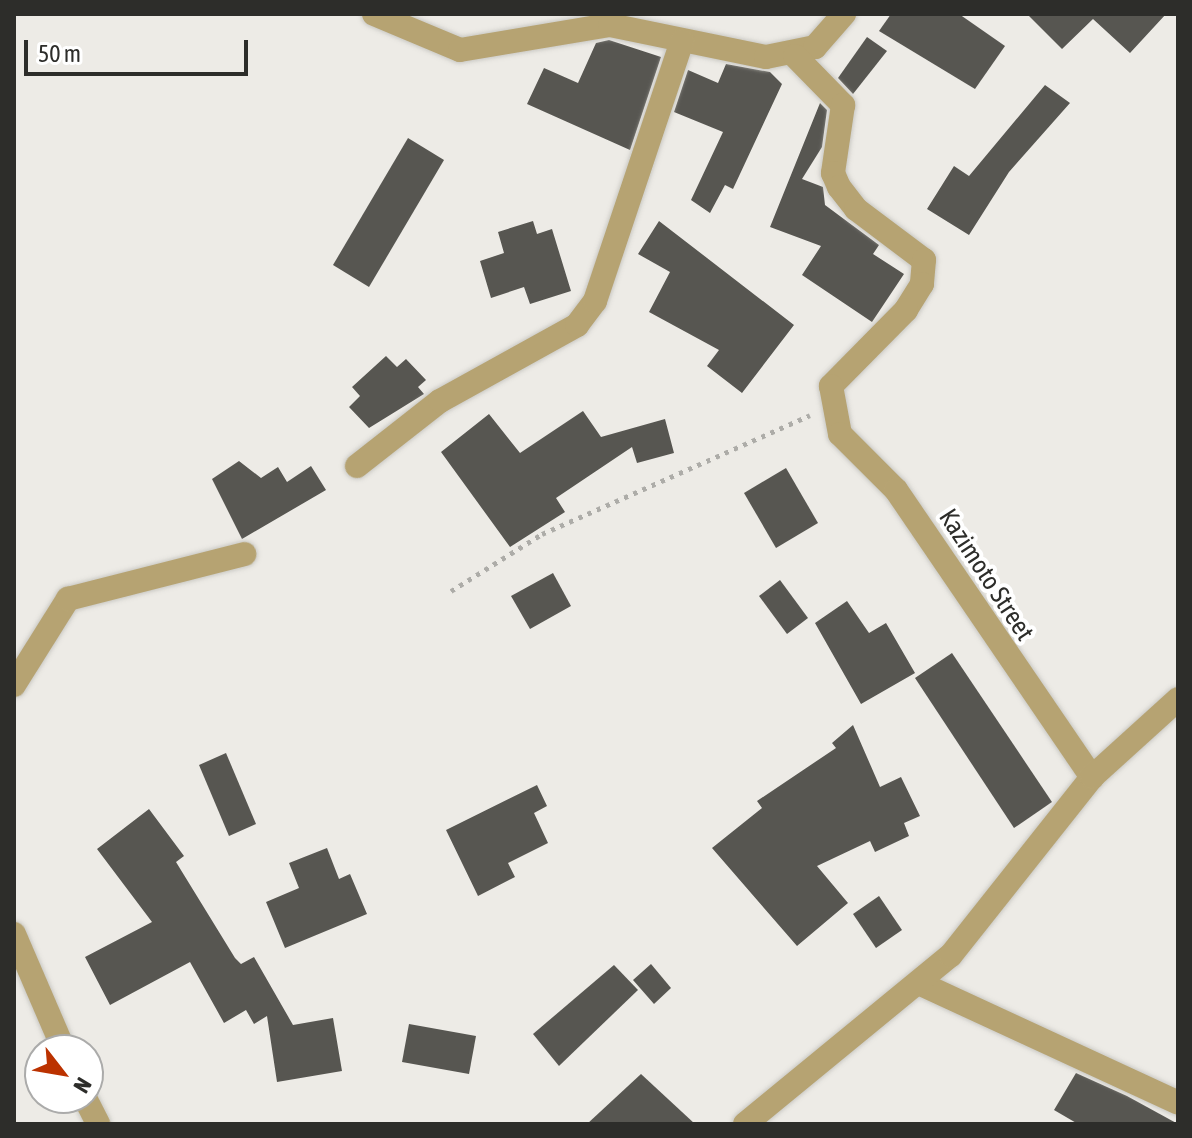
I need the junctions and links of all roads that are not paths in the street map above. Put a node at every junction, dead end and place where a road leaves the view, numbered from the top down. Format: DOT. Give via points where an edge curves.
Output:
graph roads {
  1 [pos="374,14"];
  2 [pos="844,14"];
  3 [pos="682,41"];
  4 [pos="795,56"];
  5 [pos="357,466"];
  6 [pos="244,554"];
  7 [pos="14,685"];
  8 [pos="1178,699"];
  9 [pos="1092,777"];
  10 [pos="14,934"];
  11 [pos="921,984"];
  12 [pos="57,1034"];
  13 [pos="1178,1103"];
  14 [pos="745,1124"];
  1 -- 3 [label="street" via="460,50 515,46 579,26"];
  2 -- 4 [label="street" via="815,47"];
  3 -- 4 [label="street"];
  3 -- 5 [label="street" via="615,257 577,325 440,401"];
  4 -- 9 [label="street, Kazimoto Street" via="843,105 833,173 839,187 856,209 924,260 922,284 906,310 849,361 831,386 830,408 840,434 896,490"];
  6 -- 7 [label="street" via="68,599"];
  8 -- 9 [label="street"];
  9 -- 11 [label="street"];
  10 -- 12 [label="street"];
  11 -- 13 [label="street"];
  11 -- 14 [label="street"];
}
